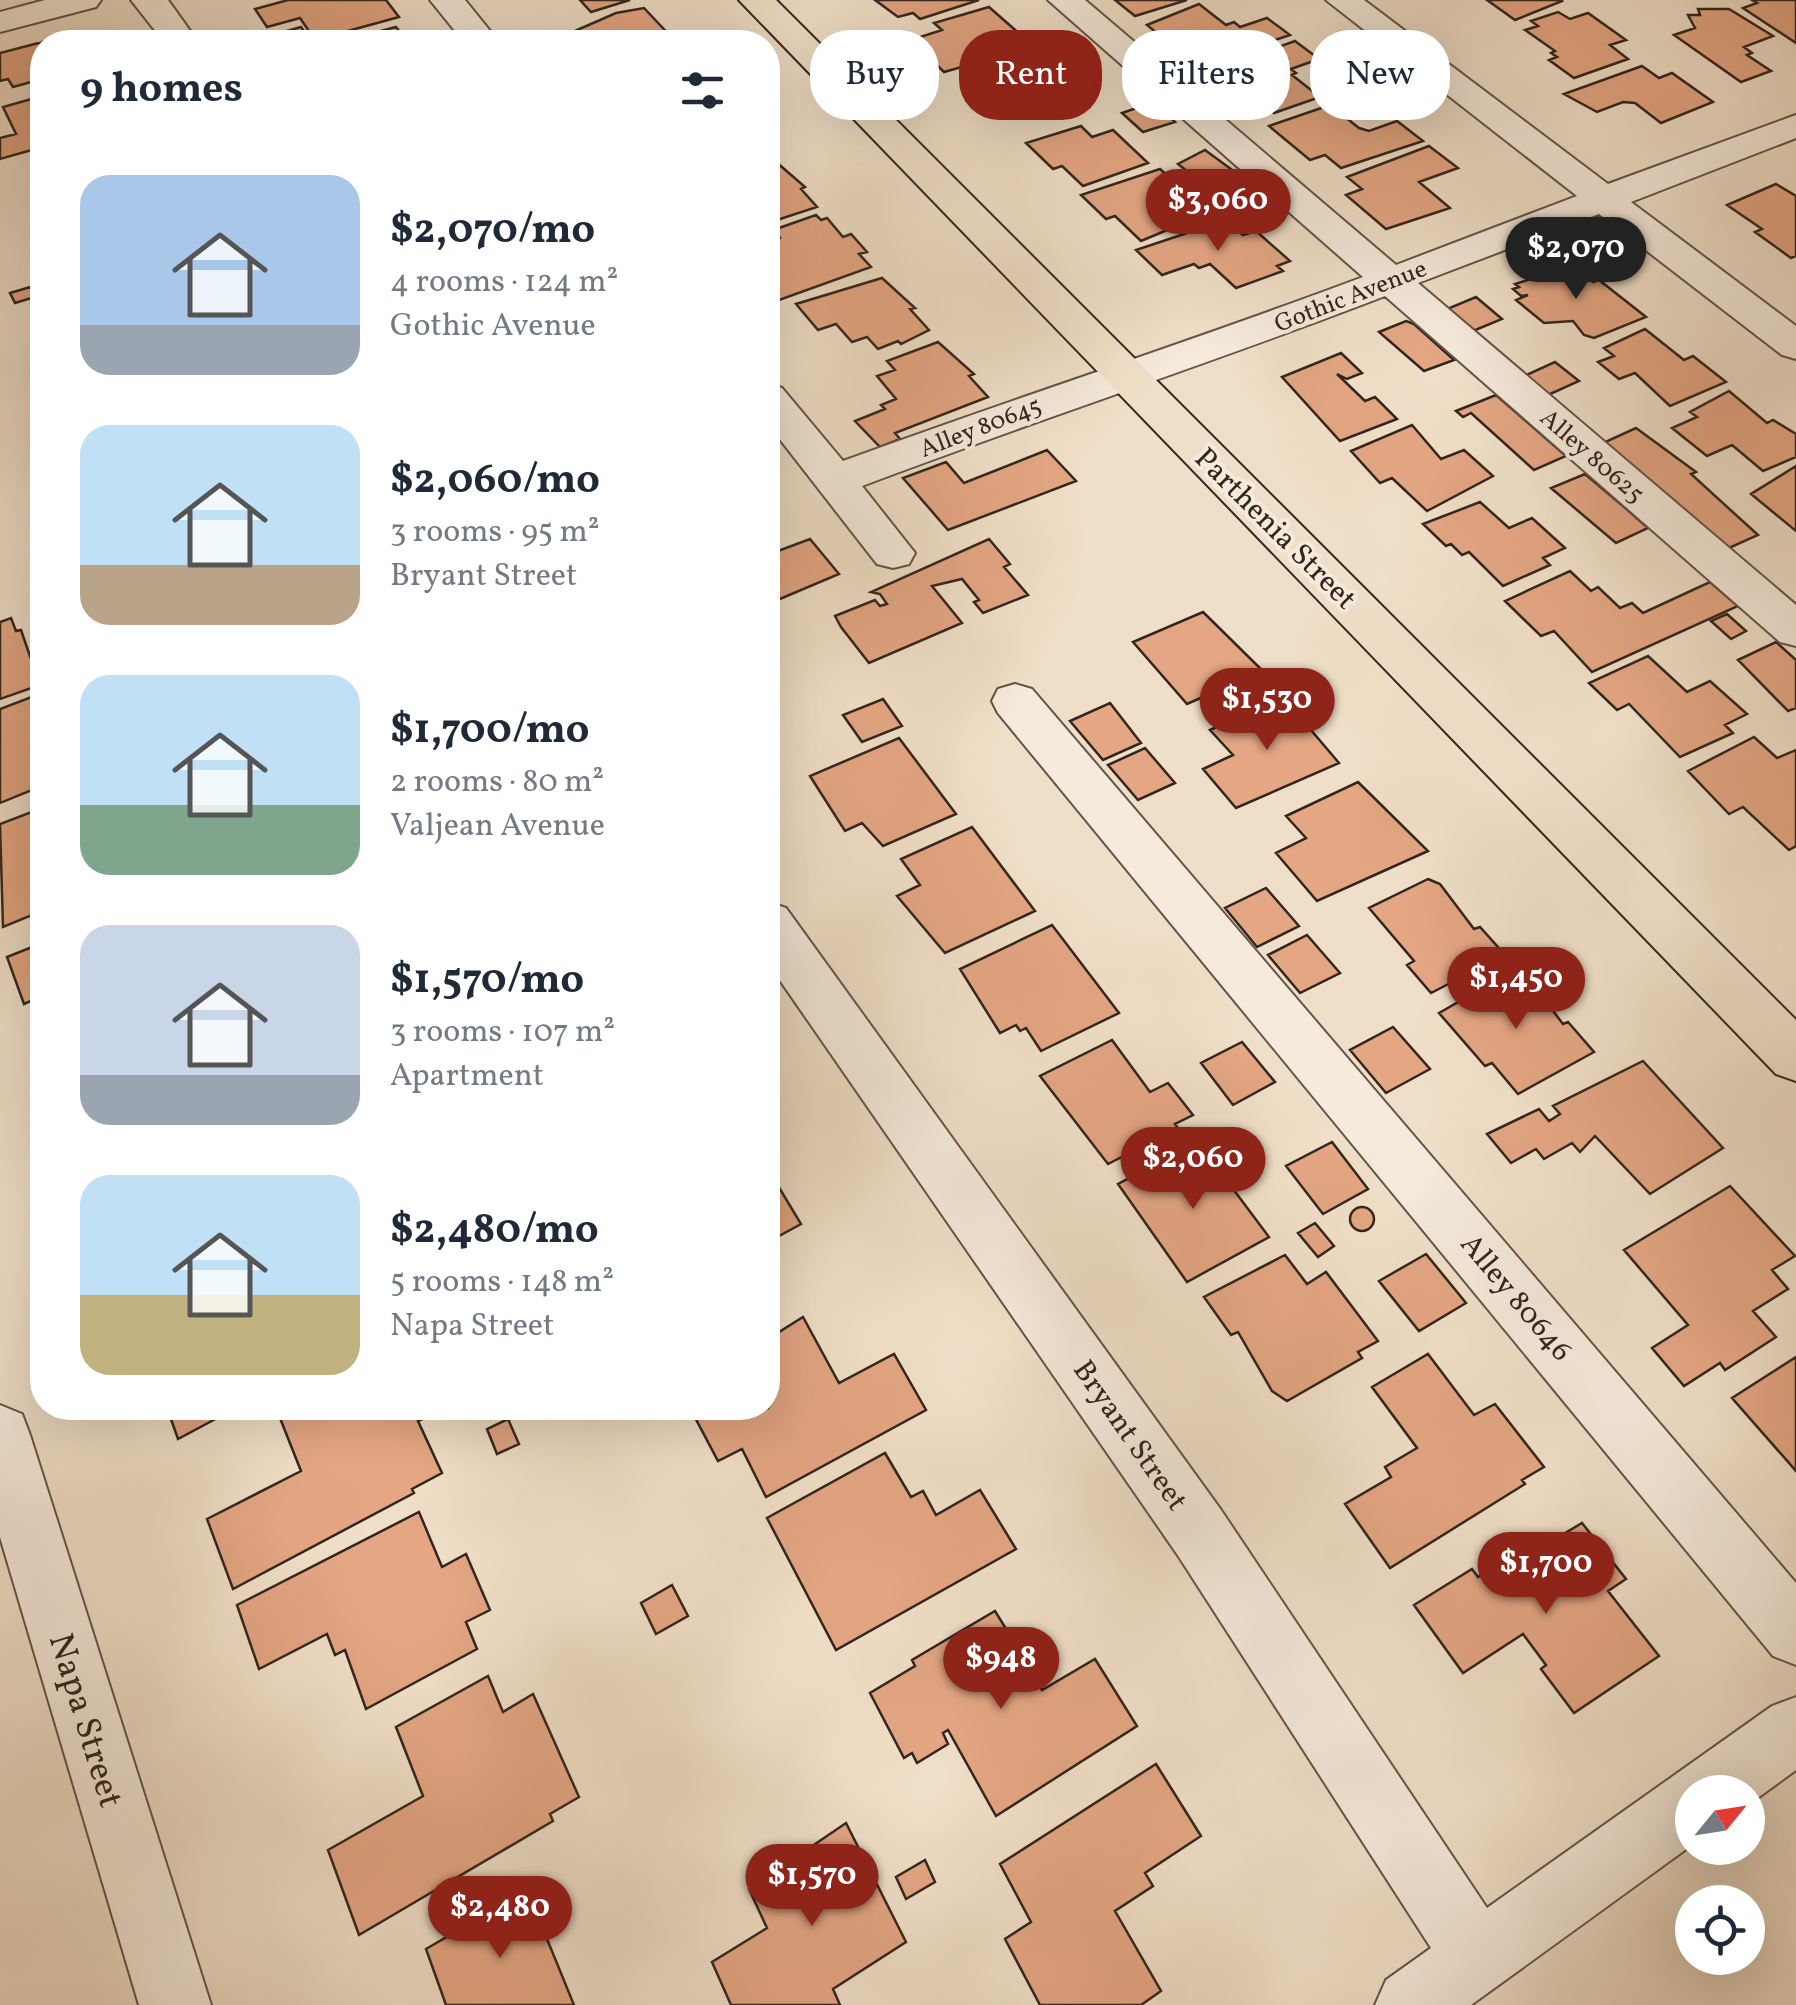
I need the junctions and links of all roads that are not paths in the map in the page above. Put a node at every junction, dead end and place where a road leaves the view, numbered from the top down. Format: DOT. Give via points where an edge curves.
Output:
graph roads {
  1 [pos="84,0"];
  2 [pos="148,0"];
  3 [pos="448,0"];
  4 [pos="756,0"];
  5 [pos="1065,0"];
  6 [pos="1343,0"];
  7 [pos="0,22"];
  8 [pos="173,30"];
  9 [pos="472,30"];
  10 [pos="1796,126"];
  11 [pos="1604,200"];
  12 [pos="1390,280"];
  13 [pos="1796,346"];
  14 [pos="1127,377"];
  15 [pos="780,411"];
  16 [pos="835,480"];
  17 [pos="894,554"];
  18 [pos="1796,630"];
  19 [pos="1015,702"];
  20 [pos="780,940"];
  21 [pos="1796,1057"];
  22 [pos="0,1435"];
  23 [pos="1796,1633"];
  24 [pos="1796,1730"];
  25 [pos="1733,1775"];
  26 [pos="1675,1816"];
  27 [pos="1478,1957"];
  28 [pos="174,2005"];
  29 [pos="1411,2005"];
  1 -- 7 [label="street"];
  2 -- 8 [label="street"];
  3 -- 9 [label="street"];
  4 -- 14 [label="main road, Parthenia Street"];
  5 -- 12 [label="street, Alley 80625"];
  6 -- 11 [label="street"];
  10 -- 11 [label="street, Gothic Avenue"];
  11 -- 12 [label="street, Gothic Avenue"];
  11 -- 13 [label="street"];
  12 -- 14 [label="street, Gothic Avenue"];
  12 -- 18 [label="street, Alley 80625"];
  14 -- 16 [label="street, Alley 80645"];
  14 -- 21 [label="main road, Parthenia Street"];
  15 -- 16 [label="street"];
  16 -- 17 [label="street"];
  19 -- 23 [label="street, Alley 80646"];
  20 -- 27 [label="street, Bryant Street" via="1200,1532"];
  22 -- 28 [label="street, Napa Street"];
  24 -- 25 [label="street"];
  26 -- 27 [label="street"];
  27 -- 29 [label="street"];
}
